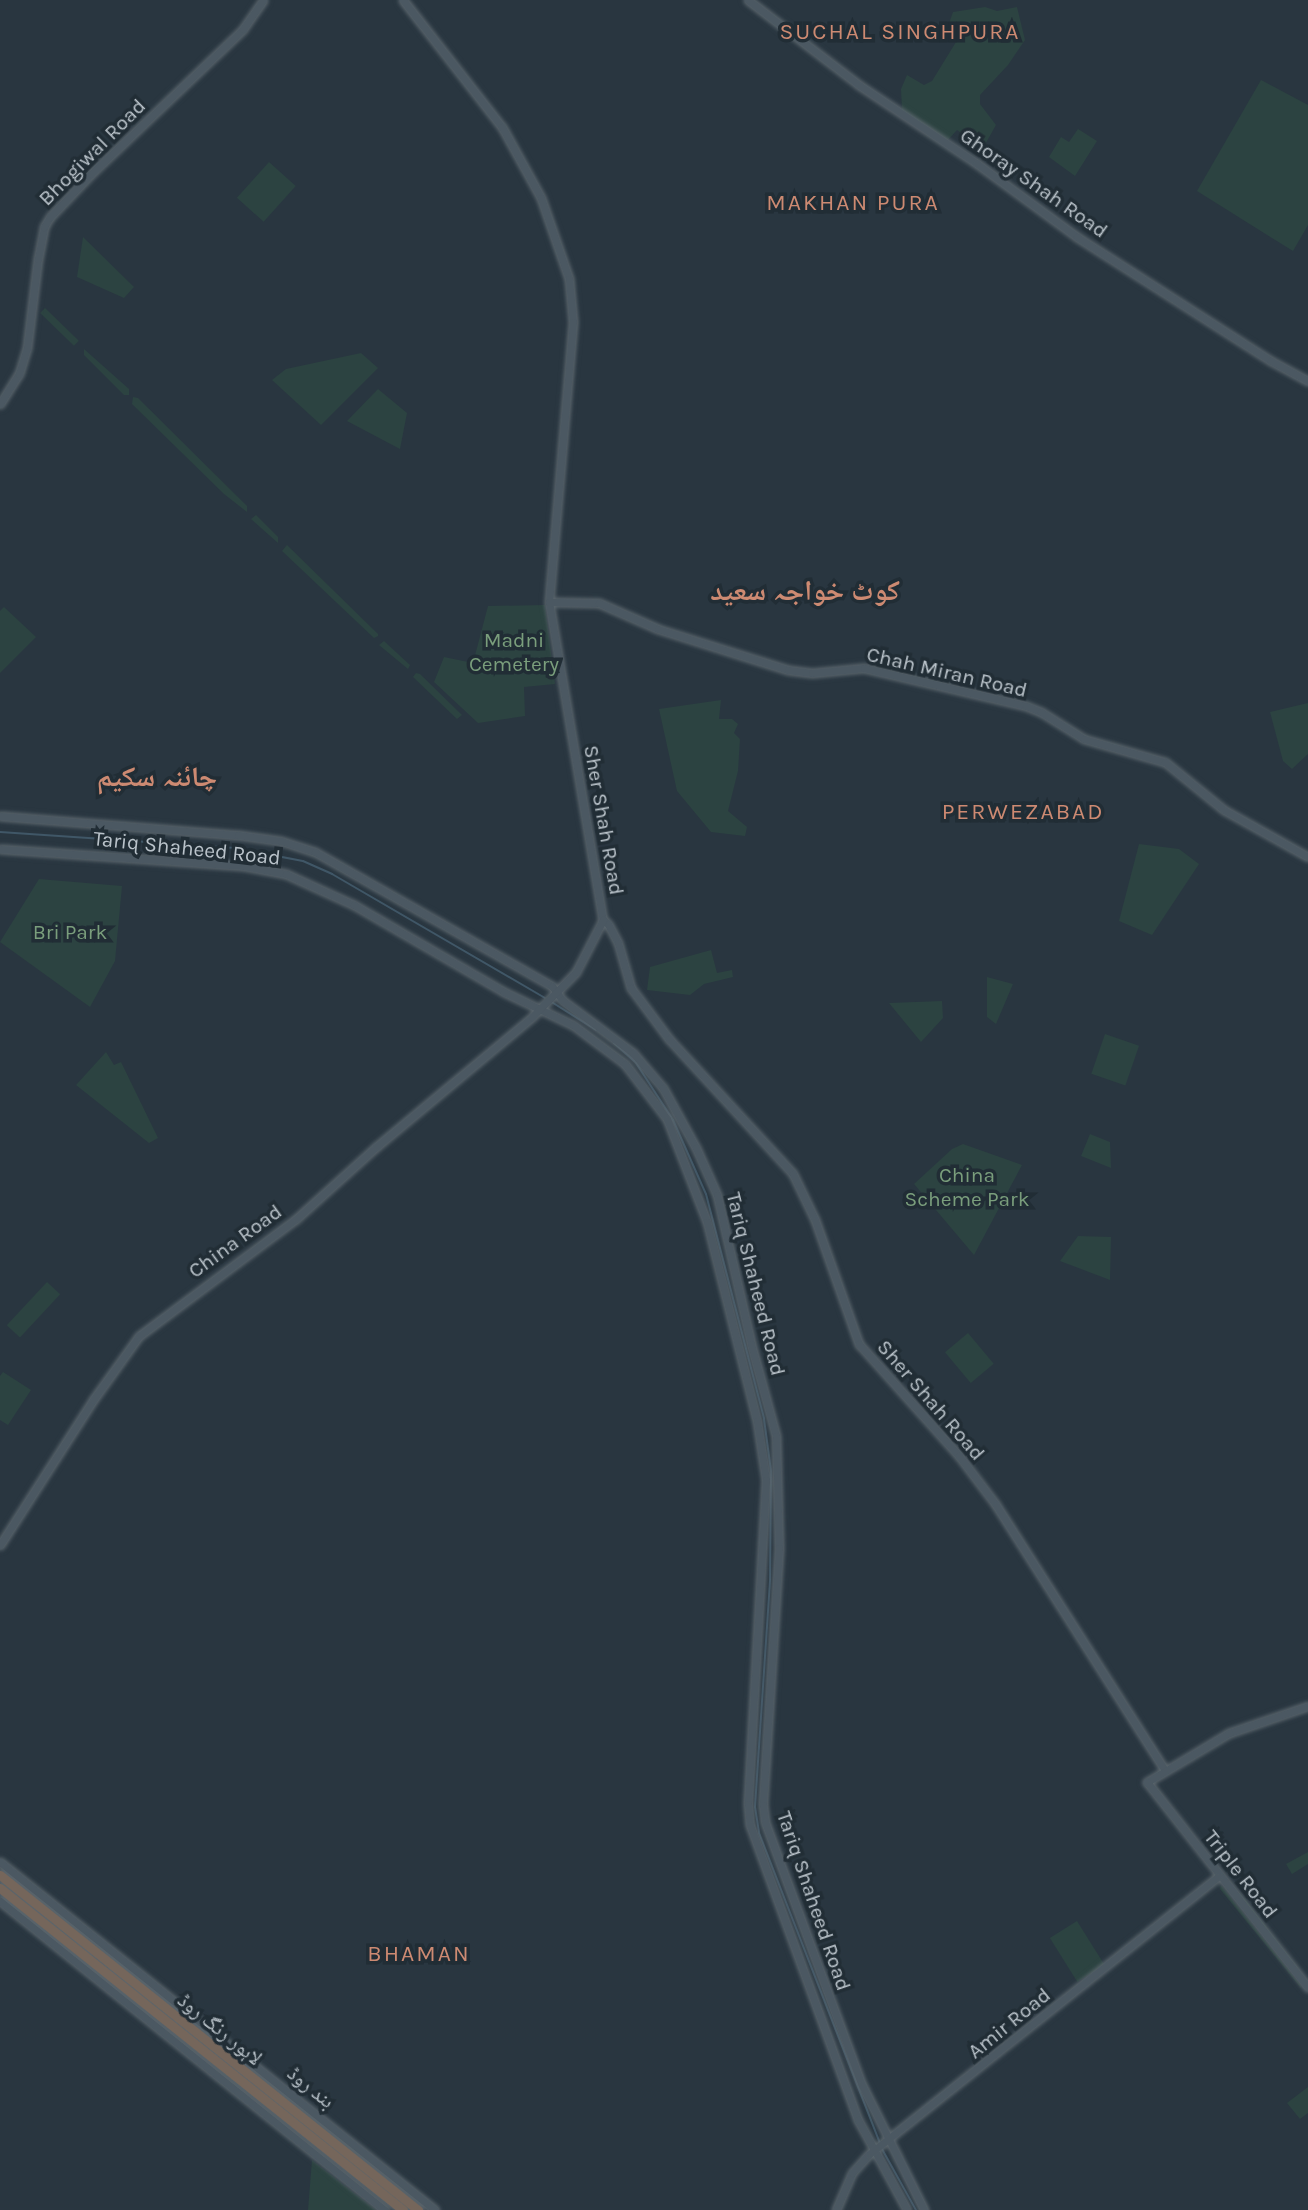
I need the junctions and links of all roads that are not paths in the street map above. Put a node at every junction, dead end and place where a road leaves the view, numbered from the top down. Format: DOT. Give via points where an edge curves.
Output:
graph roads {
  1 [pos="263,0"];
  2 [pos="403,0"];
  3 [pos="748,0"];
  4 [pos="1308,381"];
  5 [pos="0,404"];
  6 [pos="549,602"];
  7 [pos="0,816"];
  8 [pos="0,849"];
  9 [pos="1308,857"];
  10 [pos="603,920"];
  11 [pos="553,994"];
  12 [pos="542,1007"];
  13 [pos="0,1545"];
  14 [pos="1308,1706"];
  15 [pos="1165,1770"];
  16 [pos="0,1861"];
  17 [pos="0,1875"];
  18 [pos="1219,1875"];
  19 [pos="0,1888"];
  20 [pos="0,1901"];
  21 [pos="1308,1987"];
  22 [pos="886,2141"];
  23 [pos="874,2150"];
  24 [pos="385,2210"];
  25 [pos="403,2210"];
  26 [pos="418,2210"];
  27 [pos="435,2210"];
  28 [pos="836,2210"];
  29 [pos="906,2210"];
  30 [pos="924,2210"];
  1 -- 5 [label="main road, Bhogiwal Road" via="243,29 91,174 44,227 27,348 19,374"];
  2 -- 6 [label="main road, Sher Shah Road" via="502,127 541,198 569,279 573,322"];
  3 -- 4 [label="main road, Ghoray Shah Road" via="859,85 1077,237"];
  6 -- 9 [label="main road, Chah Miran Road" via="599,603 658,629 788,670 812,673 864,668 1026,706 1084,739 1165,762 1224,810"];
  6 -- 10 [label="main road, Sher Shah Road"];
  7 -- 11 [label="main road, Tariq Shaheed Road" via="281,841 345,866 547,983"];
  8 -- 12 [label="main road, Tariq Shaheed Road" via="244,866 286,874 366,911 504,992"];
  10 -- 11 [label="main road" via="586,958"];
  10 -- 15 [label="main road, Sher Shah Road" via="618,943 631,988 651,1016 793,1174 816,1220 859,1344 989,1496"];
  11 -- 12 [label="main road, China Road"];
  11 -- 22 [label="main road, Tariq Shaheed Road" via="613,1035 652,1074 676,1110 717,1195 778,1457 779,1548 764,1814 793,1904"];
  12 -- 13 [label="main road, China Road" via="296,1219 139,1336"];
  12 -- 23 [label="main road, Tariq Shaheed Road" via="603,1044 637,1076 667,1119 707,1222 757,1421 765,1480 750,1825 848,2094"];
  14 -- 15 [label="main road" via="1229,1733"];
  15 -- 18 [label="main road, Triple Road" via="1147,1782"];
  16 -- 27 [label="main road, بند روڈ"];
  17 -- 26 [label="highway, لاہور رنگ روڈ"];
  18 -- 21 [label="main road, Triple Road"];
  18 -- 22 [label="main road, Amir Road"];
  19 -- 25 [label="highway, لاہور رنگ روڈ"];
  20 -- 24 [label="main road"];
  22 -- 23 [label="main road, Amir Road"];
  22 -- 30 [label="main road, Tariq Shaheed Road"];
  23 -- 28 [label="main road, Amir Road" via="854,2170"];
  23 -- 29 [label="main road, Tariq Shaheed Road"];
}
